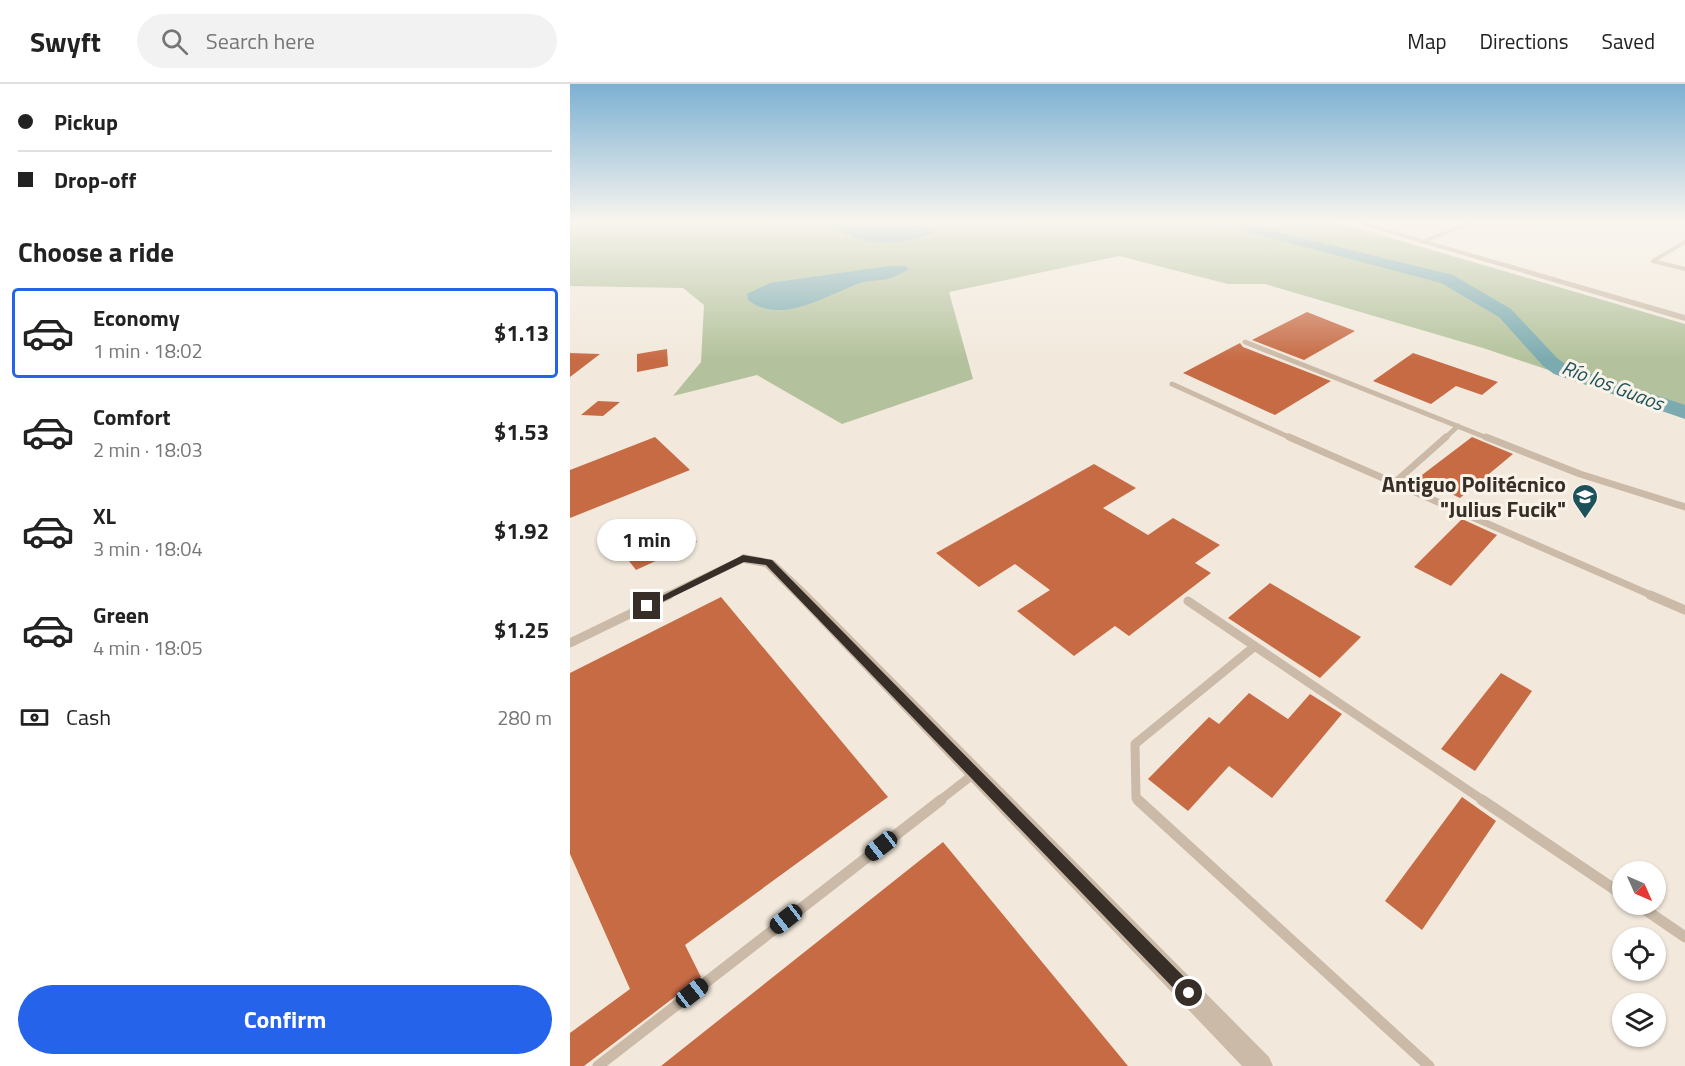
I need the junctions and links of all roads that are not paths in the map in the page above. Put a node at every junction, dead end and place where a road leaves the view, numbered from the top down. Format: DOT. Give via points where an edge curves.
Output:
graph roads {
  1 [pos="1511,268"];
  2 [pos="1685,318"];
  3 [pos="1245,342"];
  4 [pos="1172,384"];
  5 [pos="1458,426"];
  6 [pos="1393,484"];
  7 [pos="1685,507"];
  8 [pos="743,559"];
  9 [pos="1188,601"];
  10 [pos="1684,607"];
  11 [pos="570,643"];
  12 [pos="1255,646"];
  13 [pos="975,773"];
  14 [pos="1612,888"];
  15 [pos="1653,915"];
  16 [pos="1685,937"];
  17 [pos="1255,1064"];
  18 [pos="598,1066"];
  19 [pos="1429,1066"];
  1 -- 2 [label="street"];
  3 -- 5 [label="lane"];
  4 -- 6 [label="lane"];
  5 -- 6 [label="lane"];
  5 -- 7 [label="lane" via="1580,474"];
  6 -- 10 [label="lane"];
  8 -- 11 [label="lane"];
  8 -- 13 [label="street" via="769,563"];
  9 -- 12 [label="lane"];
  12 -- 14 [label="lane"];
  12 -- 19 [label="lane" via="1135,744 1136,798"];
  13 -- 17 [label="street"];
  13 -- 18 [label="lane"];
  15 -- 16 [label="lane"];
}
